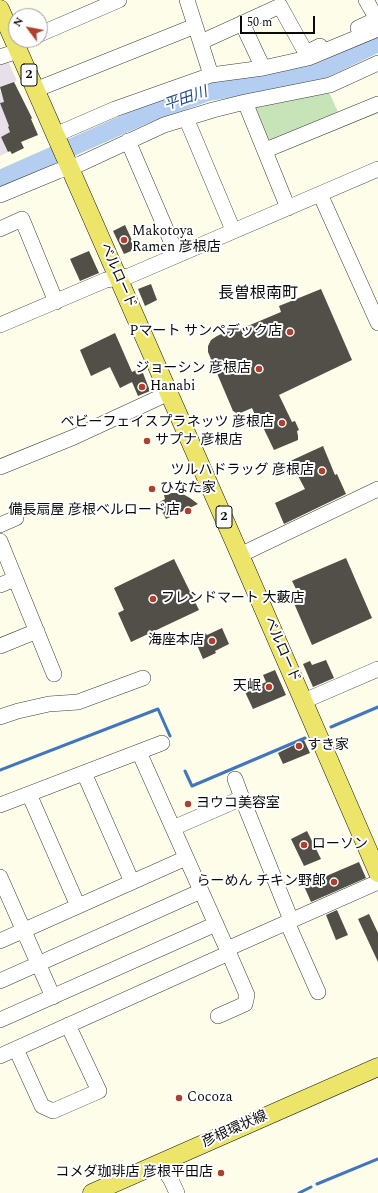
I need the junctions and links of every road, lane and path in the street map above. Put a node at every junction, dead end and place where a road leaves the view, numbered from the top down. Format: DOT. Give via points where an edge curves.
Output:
graph roads {
  1 [pos="119,0"];
  2 [pos="187,0"];
  3 [pos="366,0"];
  4 [pos="0,9"];
  5 [pos="8,23"];
  6 [pos="242,23"];
  7 [pos="195,26"];
  8 [pos="378,29"];
  9 [pos="48,31"];
  10 [pos="201,42"];
  11 [pos="15,48"];
  12 [pos="21,48"];
  13 [pos="0,57"];
  14 [pos="378,64"];
  15 [pos="263,68"];
  16 [pos="211,75"];
  17 [pos="35,90"];
  18 [pos="245,102"];
  19 [pos="378,104"];
  20 [pos="186,118"];
  21 [pos="56,138"];
  22 [pos="128,141"];
  23 [pos="266,150"];
  24 [pos="68,165"];
  25 [pos="377,172"];
  26 [pos="320,194"];
  27 [pos="0,195"];
  28 [pos="288,208"];
  29 [pos="0,228"];
  30 [pos="233,230"];
  31 [pos="177,255"];
  32 [pos="117,277"];
  33 [pos="56,302"];
  34 [pos="0,323"];
  35 [pos="378,323"];
  36 [pos="169,393"];
  37 [pos="0,467"];
  38 [pos="378,489"];
  39 [pos="16,518"];
  40 [pos="0,525"];
  41 [pos="0,541"];
  42 [pos="240,555"];
  43 [pos="15,579"];
  44 [pos="0,585"];
  45 [pos="37,632"];
  46 [pos="0,646"];
  47 [pos="378,669"];
  48 [pos="54,674"];
  49 [pos="143,678"];
  50 [pos="304,702"];
  51 [pos="0,717"];
  52 [pos="162,743"];
  53 [pos="139,752"];
  54 [pos="84,773"];
  55 [pos="235,779"];
  56 [pos="29,794"];
  57 [pos="242,798"];
  58 [pos="0,805"];
  59 [pos="173,828"];
  60 [pos="186,858"];
  61 [pos="378,873"];
  62 [pos="0,877"];
  63 [pos="132,882"];
  64 [pos="378,882"];
  65 [pos="201,891"];
  66 [pos="78,906"];
  67 [pos="289,921"];
  68 [pos="216,924"];
  69 [pos="24,930"];
  70 [pos="0,941"];
  71 [pos="228,951"];
  72 [pos="39,964"];
  73 [pos="0,981"];
  74 [pos="318,992"];
  75 [pos="53,996"];
  76 [pos="218,1016"];
  77 [pos="0,1020"];
  78 [pos="68,1025"];
  79 [pos="16,1049"];
  80 [pos="0,1056"];
  81 [pos="378,1066"];
  82 [pos="160,1163"];
  83 [pos="92,1193"];
  84 [pos="177,1193"];
  1 -- 9 [label="street"];
  2 -- 7 [label="street"];
  3 -- 6 [label="street" via="377,18 306,53 280,6"];
  4 -- 5 [label="main road, ベルロード / 2"];
  6 -- 10 [label="street"];
  6 -- 15 [label="street"];
  7 -- 10 [label="street"];
  7 -- 17 [label="street"];
  8 -- 15 [label="street" via="308,58"];
  10 -- 16 [label="street"];
  11 -- 13 [label="street"];
  12 -- 17 [label="main road, ベルロード / 2"];
  14 -- 18 [label="street" via="330,85"];
  15 -- 16 [label="street"];
  16 -- 21 [label="street" via="115,109"];
  17 -- 21 [label="main road, ベルロード / 2"];
  18 -- 20 [label="street"];
  18 -- 23 [label="street"];
  19 -- 23 [label="street"];
  20 -- 22 [label="street"];
  20 -- 30 [label="street"];
  21 -- 24 [label="main road, ベルロード / 2"];
  22 -- 24 [label="street"];
  22 -- 31 [label="street"];
  23 -- 28 [label="street"];
  24 -- 27 [label="street"];
  24 -- 32 [label="main road, ベルロード / 2"];
  25 -- 26 [label="street"];
  26 -- 28 [label="street"];
  26 -- 35 [label="street"];
  28 -- 30 [label="street"];
  29 -- 33 [label="street" via="22,219"];
  30 -- 31 [label="street"];
  31 -- 32 [label="street" via="129,276"];
  32 -- 33 [label="street"];
  32 -- 36 [label="main road, ベルロード / 2"];
  33 -- 34 [label="street"];
  36 -- 37 [label="street" via="74,437"];
  36 -- 42 [label="main road, ベルロード / 2"];
  38 -- 42 [label="street"];
  39 -- 40 [label="street"];
  41 -- 43 [label="street"];
  42 -- 50 [label="main road, ベルロード / 2"];
  43 -- 44 [label="street"];
  43 -- 45 [label="street"];
  45 -- 46 [label="street"];
  45 -- 48 [label="street"];
  47 -- 50 [label="street"];
  49 -- 51 [label="street" via="78,702 49,704 18,710"];
  50 -- 61 [label="main road, ベルロード / 2"];
  52 -- 53 [label="street"];
  53 -- 54 [label="street"];
  53 -- 59 [label="street"];
  54 -- 56 [label="street"];
  54 -- 63 [label="street"];
  55 -- 57 [label="street"];
  56 -- 58 [label="street"];
  56 -- 66 [label="street"];
  57 -- 59 [label="street"];
  57 -- 67 [label="street"];
  59 -- 60 [label="street"];
  60 -- 63 [label="street"];
  60 -- 65 [label="street"];
  62 -- 69 [label="street"];
  63 -- 66 [label="street"];
  64 -- 67 [label="street"];
  65 -- 68 [label="street"];
  65 -- 72 [label="street"];
  66 -- 69 [label="street"];
  67 -- 71 [label="street"];
  67 -- 74 [label="street"];
  68 -- 71 [label="street"];
  68 -- 75 [label="street"];
  69 -- 70 [label="street"];
  69 -- 72 [label="street"];
  71 -- 76 [label="street" via="247,994 245,1004"];
  71 -- 78 [label="street"];
  72 -- 73 [label="street"];
  72 -- 75 [label="street"];
  75 -- 77 [label="street"];
  78 -- 79 [label="street"];
  78 -- 79 [label="street" via="99,1092 53,1112 42,1106"];
  79 -- 80 [label="street"];
  81 -- 82 [label="main road, 彦根環状線"];
  82 -- 83 [label="main road, 彦根環状線"];
  82 -- 84 [label="street"];
}
